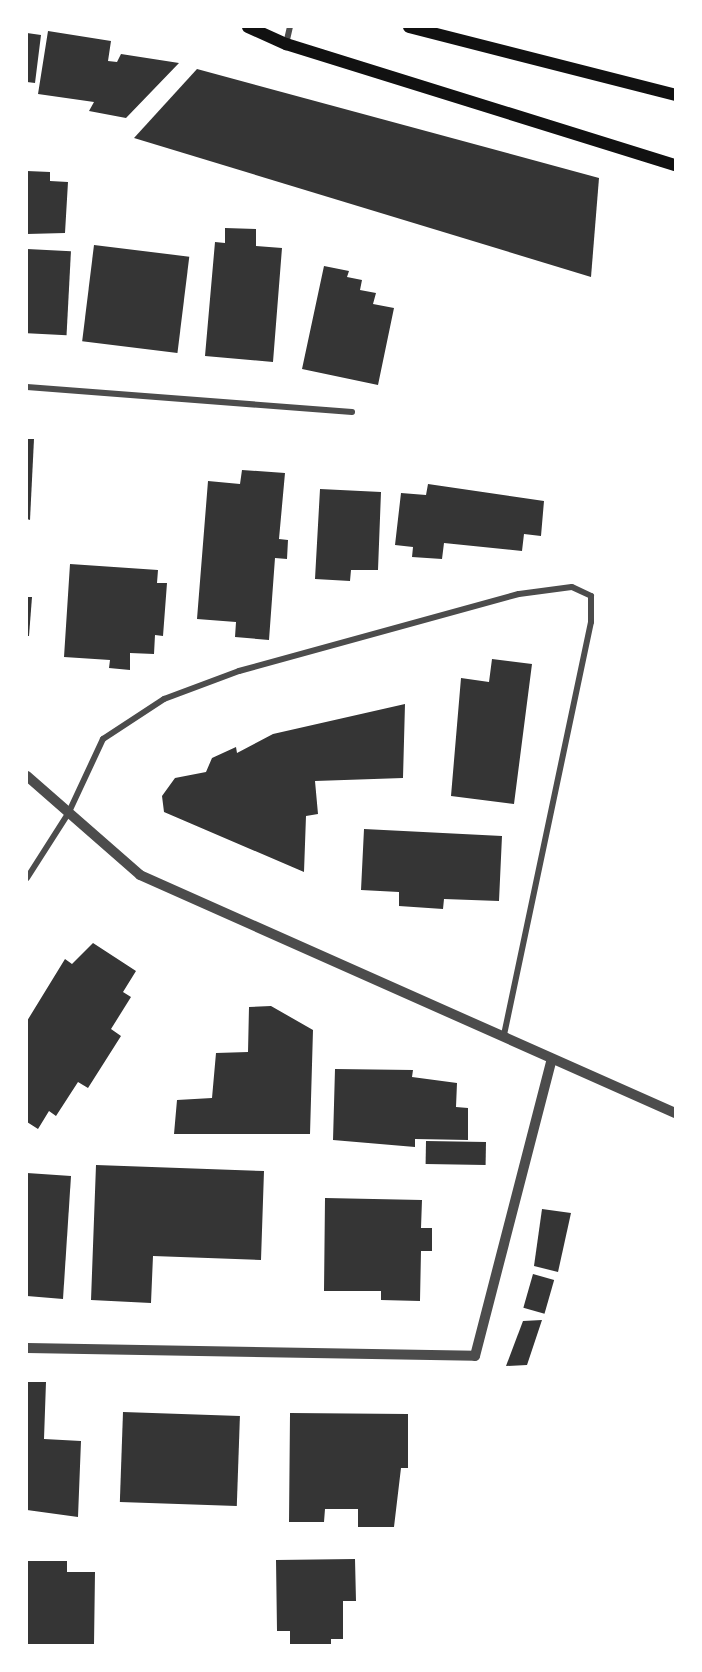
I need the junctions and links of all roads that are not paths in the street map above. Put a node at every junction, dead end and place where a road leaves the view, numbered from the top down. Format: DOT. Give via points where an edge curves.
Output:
graph roads {
  1 [pos="248,27"];
  2 [pos="290,27"];
  3 [pos="409,27"];
  4 [pos="285,44"];
  5 [pos="675,95"];
  6 [pos="675,165"];
  7 [pos="27,387"];
  8 [pos="352,412"];
  9 [pos="27,776"];
  10 [pos="68,814"];
  11 [pos="27,878"];
  12 [pos="504,1034"];
  13 [pos="552,1059"];
  14 [pos="675,1113"];
  15 [pos="27,1348"];
  1 -- 4 [label="main road"];
  2 -- 4 [label="street"];
  3 -- 5 [label="main road"];
  4 -- 6 [label="main road"];
  7 -- 8 [label="street"];
  9 -- 10 [label="street"];
  10 -- 11 [label="street"];
  10 -- 12 [label="street" via="140,875"];
  10 -- 12 [label="street" via="103,739 164,699 239,671 519,594 572,587 591,596 584,657"];
  12 -- 13 [label="street"];
  13 -- 14 [label="street"];
  13 -- 15 [label="street" via="475,1356"];
}
